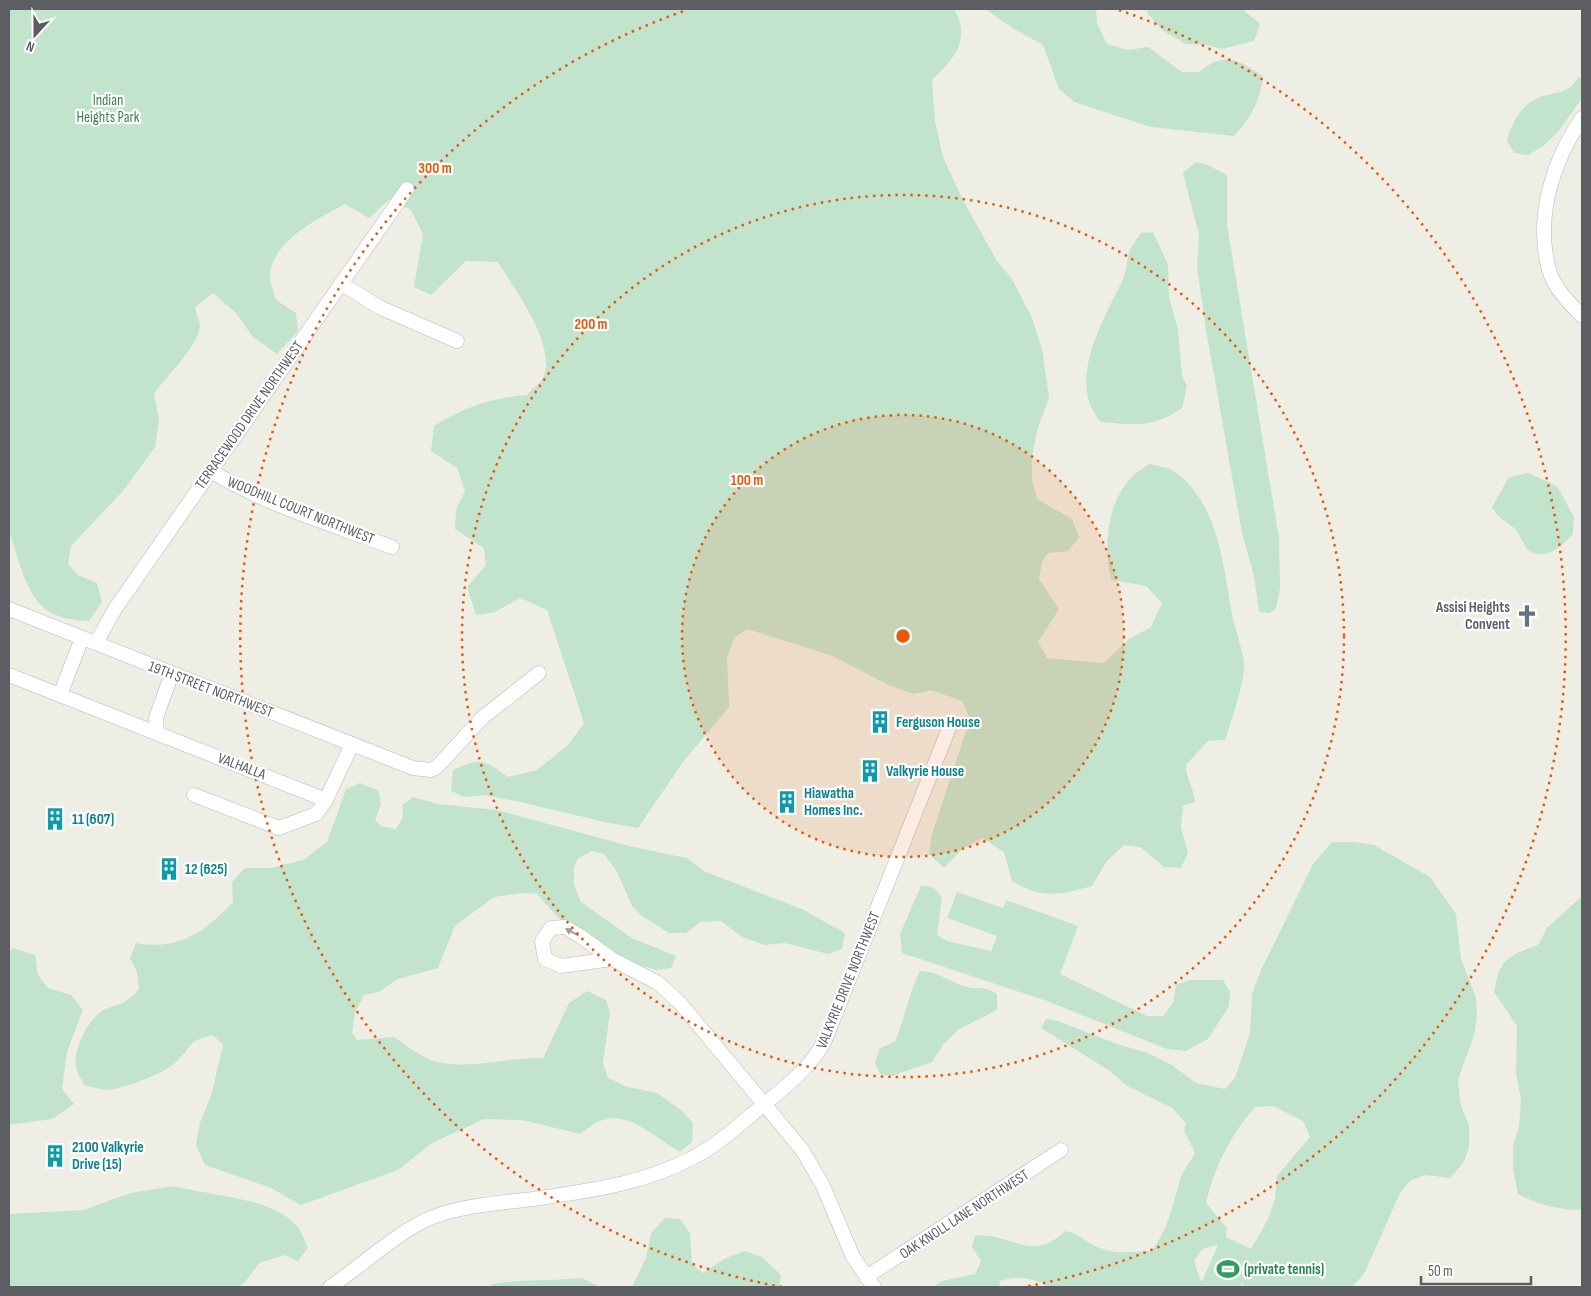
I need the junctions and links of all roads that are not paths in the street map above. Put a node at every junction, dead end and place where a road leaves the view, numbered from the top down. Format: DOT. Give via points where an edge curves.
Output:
graph roads {
  1 [pos="1582,118"];
  2 [pos="407,189"];
  3 [pos="342,284"];
  4 [pos="1582,316"];
  5 [pos="457,342"];
  6 [pos="211,471"];
  7 [pos="392,547"];
  8 [pos="9,609"];
  9 [pos="82,638"];
  10 [pos="96,644"];
  11 [pos="539,673"];
  12 [pos="172,674"];
  13 [pos="9,675"];
  14 [pos="60,695"];
  15 [pos="951,723"];
  16 [pos="157,733"];
  17 [pos="352,744"];
  18 [pos="194,795"];
  19 [pos="326,800"];
  20 [pos="612,959"];
  21 [pos="765,1104"];
  22 [pos="1061,1150"];
  23 [pos="870,1282"];
  24 [pos="339,1285"];
  1 -- 4 [label="street" via="1559,160 1547,192 1544,235 1549,271 1558,288"];
  2 -- 3 [label="street, TERRACEWOOD DRIVE NORTHWEST"];
  3 -- 5 [label="street" via="379,308"];
  3 -- 6 [label="street, TERRACEWOOD DRIVE NORTHWEST"];
  6 -- 7 [label="street, WOODHILL COURT NORTHWEST" via="235,486"];
  6 -- 10 [label="street, TERRACEWOOD DRIVE NORTHWEST" via="115,609"];
  8 -- 9 [label="street, 19TH STREET NORTHWEST"];
  9 -- 10 [label="street, 19TH STREET NORTHWEST"];
  9 -- 14 [label="street"];
  10 -- 12 [label="street, 19TH STREET NORTHWEST"];
  11 -- 17 [label="street, 19TH STREET NORTHWEST" via="482,718 431,770 413,768"];
  12 -- 16 [label="street" via="156,718"];
  12 -- 17 [label="street, 19TH STREET NORTHWEST"];
  13 -- 14 [label="street, VALHALLA"];
  14 -- 16 [label="street, VALHALLA"];
  15 -- 21 [label="street, VALKYRIE DRIVE NORTHWEST" via="825,1040 808,1066"];
  16 -- 19 [label="street, VALHALLA"];
  17 -- 19 [label="street"];
  18 -- 19 [label="street" via="279,828 316,814"];
  20 -- 20 [label="street, one-way" via="565,927 551,928 542,940 546,959 561,966"];
  20 -- 21 [label="street" via="641,972 680,1002"];
  21 -- 23 [label="street" via="809,1160 850,1250"];
  21 -- 24 [label="street, VALKYRIE DRIVE NORTHWEST" via="719,1141 654,1175 610,1187 445,1213 411,1229"];
  22 -- 23 [label="street, OAK KNOLL LANE NORTHWEST"];
}
